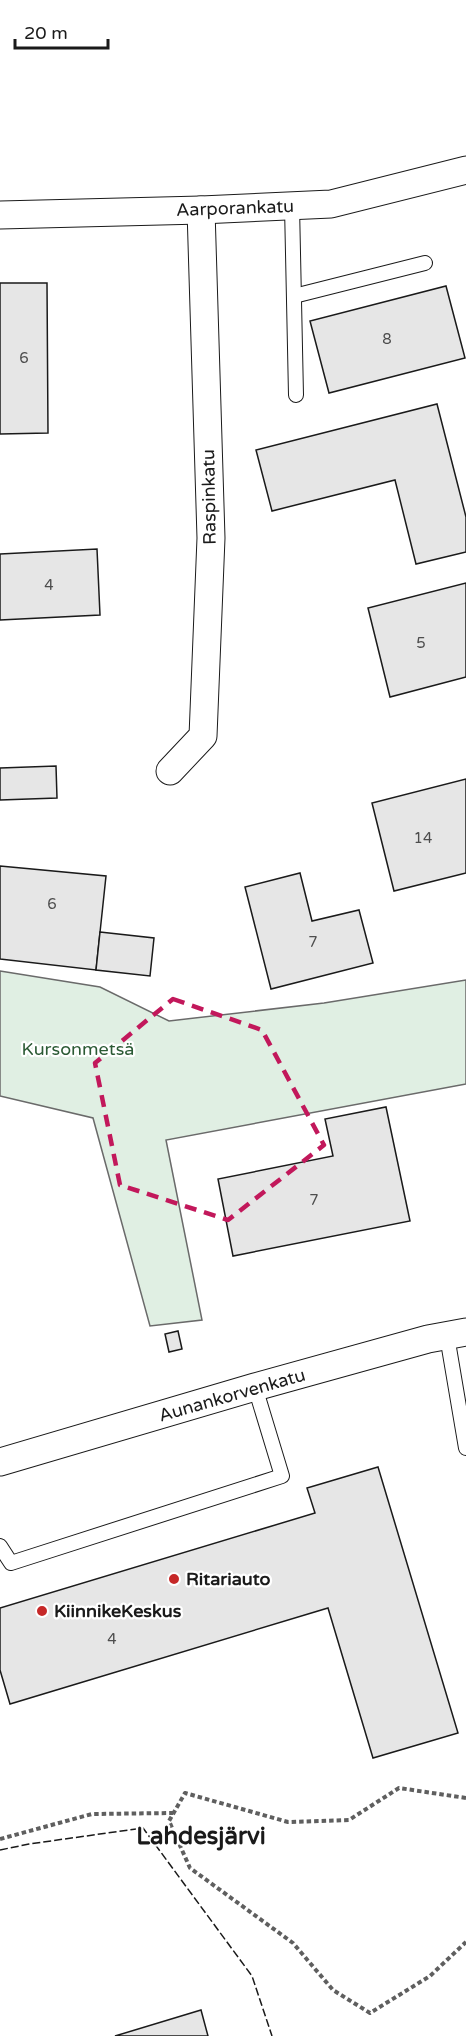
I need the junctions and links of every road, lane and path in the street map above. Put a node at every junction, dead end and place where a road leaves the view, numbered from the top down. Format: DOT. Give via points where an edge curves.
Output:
graph roads {
  1 [pos="466,170"];
  2 [pos="292,206"];
  3 [pos="201,210"];
  4 [pos="0,214"];
  5 [pos="424,263"];
  6 [pos="294,296"];
  7 [pos="296,395"];
  8 [pos="170,771"];
  9 [pos="456,1334"];
  10 [pos="255,1388"];
  11 [pos="466,1448"];
  12 [pos="0,1462"];
  13 [pos="0,1546"];
  14 [pos="466,1798"];
  15 [pos="173,1814"];
  16 [pos="0,1839"];
  17 [pos="466,1942"];
  1 -- 2 [label="street, Aarporankatu" via="331,204"];
  2 -- 3 [label="street, Aarporankatu"];
  2 -- 6 [label="lane"];
  3 -- 4 [label="street, Aarporankatu"];
  3 -- 8 [label="street, Raspinkatu" via="211,538 203,736"];
  5 -- 6 [label="lane"];
  6 -- 7 [label="lane"];
  9 -- 10 [label="street, Aunankorvenkatu"];
  9 -- 11 [label="lane"];
  10 -- 12 [label="street, Aunankorvenkatu"];
  10 -- 13 [label="lane" via="282,1476 11,1563"];
  14 -- 15 [label="path" via="399,1788 349,1820 288,1822 185,1793"];
  15 -- 16 [label="path" via="92,1814"];
  15 -- 17 [label="path" via="169,1821 190,1868 293,1943 333,1990 370,2013 430,1976"];
}
